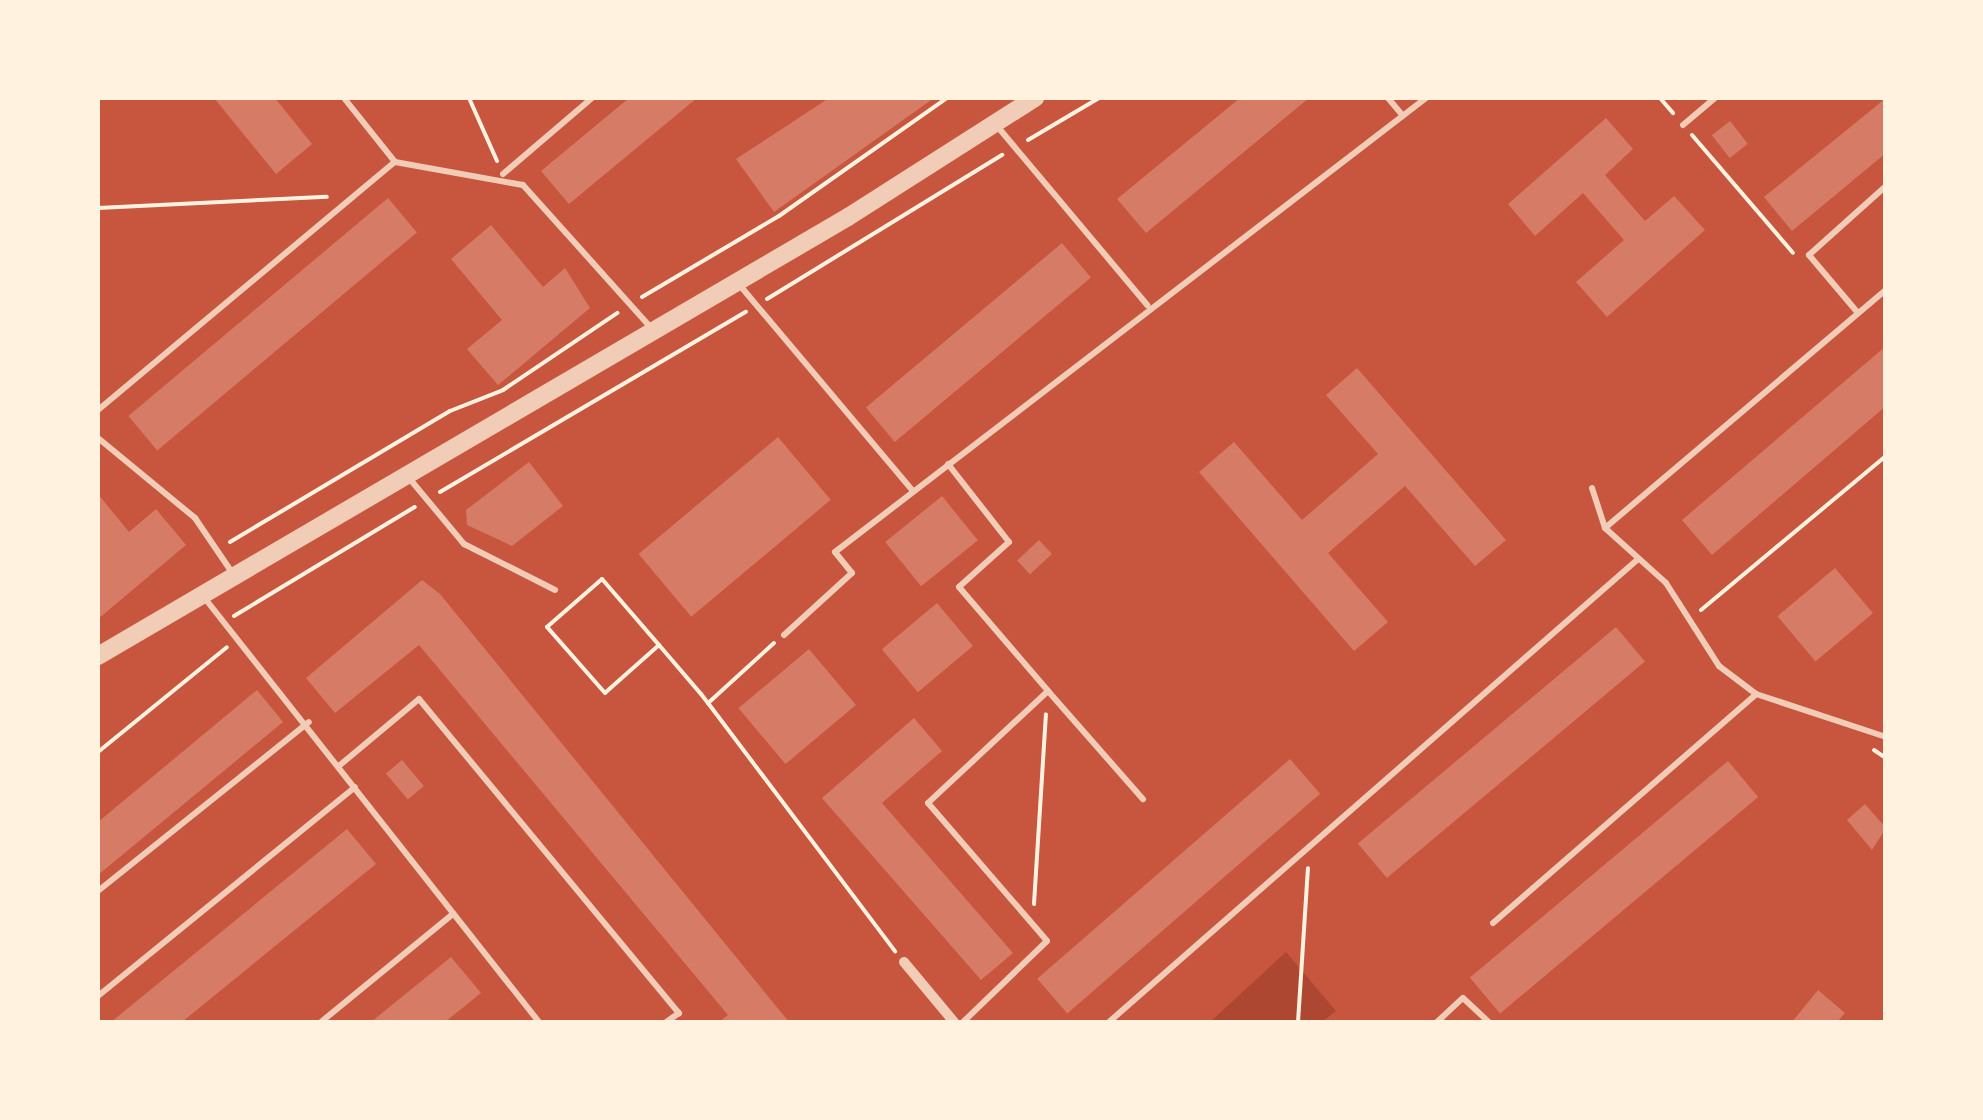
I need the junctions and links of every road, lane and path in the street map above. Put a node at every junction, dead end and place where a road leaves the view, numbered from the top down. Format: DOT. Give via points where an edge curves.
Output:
graph roads {
  1 [pos="344,98"];
  2 [pos="592,98"];
  3 [pos="947,98"];
  4 [pos="1035,98"];
  5 [pos="1100,98"];
  6 [pos="1388,98"];
  7 [pos="1426,98"];
  8 [pos="1660,98"];
  9 [pos="1714,98"];
  10 [pos="470,100"];
  11 [pos="1403,116"];
  12 [pos="995,124"];
  13 [pos="1683,125"];
  14 [pos="1015,148"];
  15 [pos="396,162"];
  16 [pos="503,174"];
  17 [pos="1886,186"];
  18 [pos="355,196"];
  19 [pos="98,208"];
  20 [pos="1809,255"];
  21 [pos="736,282"];
  22 [pos="1886,290"];
  23 [pos="630,304"];
  24 [pos="1147,306"];
  25 [pos="754,307"];
  26 [pos="1858,313"];
  27 [pos="654,330"];
  28 [pos="98,410"];
  29 [pos="98,438"];
  30 [pos="1886,459"];
  31 [pos="948,464"];
  32 [pos="406,475"];
  33 [pos="1592,488"];
  34 [pos="912,490"];
  35 [pos="427,500"];
  36 [pos="1606,528"];
  37 [pos="218,549"];
  38 [pos="1637,560"];
  39 [pos="235,577"];
  40 [pos="556,590"];
  41 [pos="203,596"];
  42 [pos="226,621"];
  43 [pos="1686,623"];
  44 [pos="784,635"];
  45 [pos="239,638"];
  46 [pos="660,646"];
  47 [pos="98,656"];
  48 [pos="1048,690"];
  49 [pos="1756,694"];
  50 [pos="708,702"];
  51 [pos="310,722"];
  52 [pos="1886,737"];
  53 [pos="98,752"];
  54 [pos="340,765"];
  55 [pos="355,787"];
  56 [pos="1143,799"];
  57 [pos="1308,844"];
  58 [pos="98,891"];
  59 [pos="453,914"];
  60 [pos="1493,923"];
  61 [pos="1032,924"];
  62 [pos="904,962"];
  63 [pos="98,996"];
  64 [pos="321,1022"];
  65 [pos="540,1022"];
  66 [pos="666,1022"];
  67 [pos="954,1022"];
  68 [pos="962,1022"];
  69 [pos="1109,1022"];
  70 [pos="1298,1022"];
  71 [pos="1437,1022"];
  72 [pos="1489,1022"];
  1 -- 15 [label="lane"];
  2 -- 16 [label="lane"];
  3 -- 23 [label="path" via="779,216"];
  4 -- 12 [label="street"];
  5 -- 14 [label="path"];
  6 -- 11 [label="lane"];
  7 -- 11 [label="lane"];
  8 -- 13 [label="path"];
  9 -- 13 [label="lane"];
  10 -- 16 [label="path"];
  11 -- 24 [label="lane"];
  12 -- 14 [label="lane"];
  12 -- 21 [label="street"];
  13 -- 20 [label="path" via="1794,255"];
  14 -- 24 [label="lane"];
  14 -- 25 [label="path"];
  15 -- 16 [label="lane"];
  15 -- 18 [label="lane"];
  16 -- 23 [label="lane"];
  17 -- 20 [label="lane"];
  18 -- 19 [label="path"];
  18 -- 28 [label="lane"];
  20 -- 26 [label="lane"];
  21 -- 25 [label="lane"];
  21 -- 27 [label="street"];
  22 -- 26 [label="lane"];
  23 -- 27 [label="lane"];
  23 -- 37 [label="path" via="502,390 450,411"];
  24 -- 31 [label="lane"];
  25 -- 34 [label="lane"];
  25 -- 35 [label="path"];
  26 -- 36 [label="lane"];
  27 -- 32 [label="street"];
  29 -- 37 [label="lane" via="195,518"];
  30 -- 43 [label="path"];
  31 -- 34 [label="lane"];
  31 -- 48 [label="lane" via="1009,542 959,587"];
  32 -- 35 [label="lane"];
  32 -- 39 [label="street"];
  33 -- 36 [label="lane"];
  34 -- 44 [label="lane" via="835,552 852,573"];
  35 -- 40 [label="lane" via="464,544"];
  35 -- 42 [label="path"];
  36 -- 38 [label="lane"];
  37 -- 39 [label="lane"];
  38 -- 43 [label="lane" via="1666,583"];
  38 -- 57 [label="lane"];
  39 -- 41 [label="street"];
  41 -- 42 [label="lane"];
  41 -- 47 [label="street"];
  42 -- 45 [label="lane"];
  43 -- 49 [label="lane"];
  44 -- 50 [label="path"];
  45 -- 51 [label="lane"];
  45 -- 53 [label="path"];
  46 -- 46 [label="path" via="606,693 547,627 602,579"];
  46 -- 50 [label="path"];
  48 -- 56 [label="lane"];
  48 -- 61 [label="path"];
  48 -- 61 [label="lane" via="928,803"];
  49 -- 52 [label="lane"];
  49 -- 60 [label="lane"];
  50 -- 62 [label="path"];
  51 -- 54 [label="lane"];
  51 -- 58 [label="lane"];
  54 -- 55 [label="lane"];
  54 -- 66 [label="lane" via="420,698 678,1013"];
  55 -- 59 [label="lane"];
  55 -- 63 [label="lane"];
  57 -- 69 [label="lane"];
  57 -- 70 [label="path"];
  59 -- 64 [label="lane"];
  59 -- 65 [label="lane"];
  61 -- 68 [label="lane" via="1047,941"];
  62 -- 67 [label="street"];
  71 -- 72 [label="lane" via="1464,998"];
}
